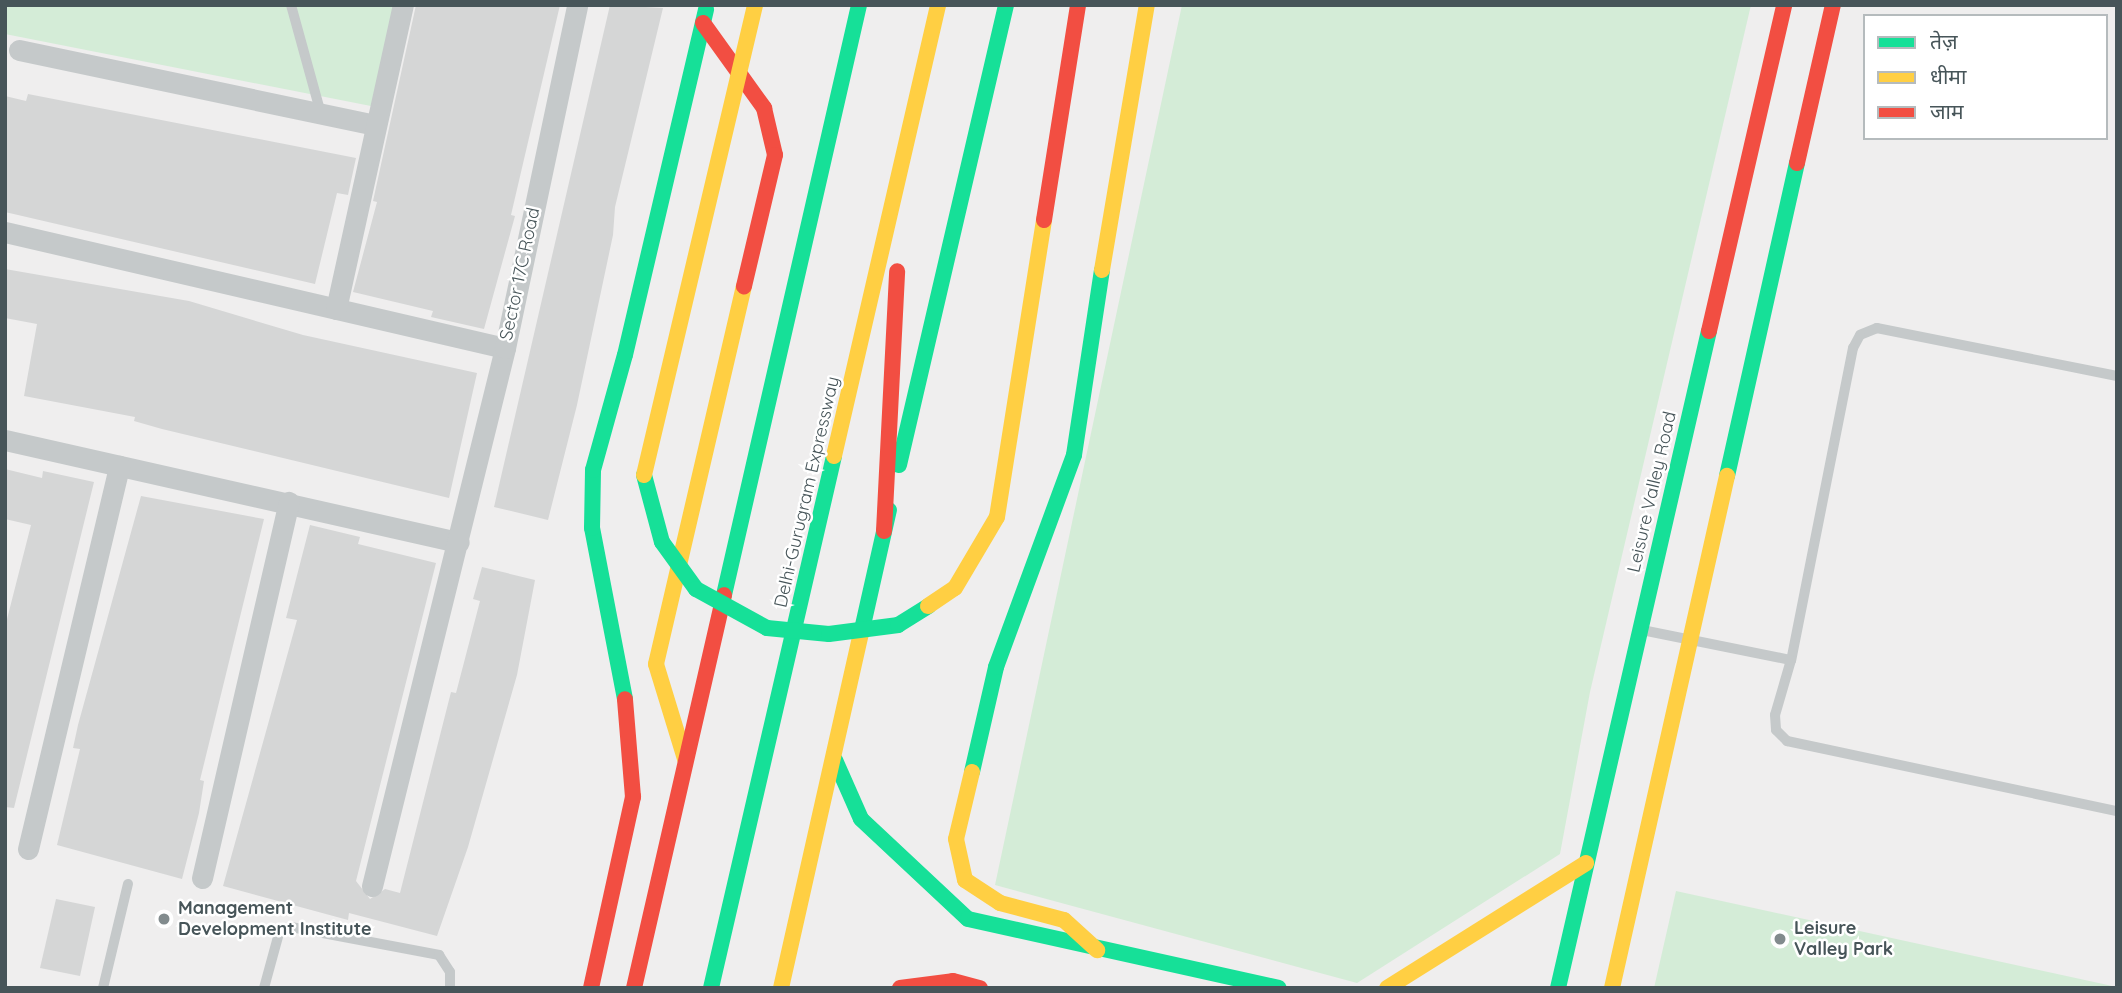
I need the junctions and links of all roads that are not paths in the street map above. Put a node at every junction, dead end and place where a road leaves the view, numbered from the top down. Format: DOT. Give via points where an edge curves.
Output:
graph roads {
  1 [pos="291,5"];
  2 [pos="403,5"];
  3 [pos="576,5"];
  4 [pos="707,5"];
  5 [pos="755,5"];
  6 [pos="859,5"];
  7 [pos="938,5"];
  8 [pos="1006,5"];
  9 [pos="1079,5"];
  10 [pos="1147,5"];
  11 [pos="1784,5"];
  12 [pos="1833,5"];
  13 [pos="702,23"];
  14 [pos="19,50"];
  15 [pos="321,114"];
  16 [pos="375,125"];
  17 [pos="902,171"];
  18 [pos="5,232"];
  19 [pos="337,309"];
  20 [pos="505,348"];
  21 [pos="2117,376"];
  22 [pos="5,440"];
  23 [pos="119,466"];
  24 [pos="289,502"];
  25 [pos="884,531"];
  26 [pos="459,542"];
  27 [pos="1640,630"];
  28 [pos="1692,637"];
  29 [pos="1791,660"];
  30 [pos="686,760"];
  31 [pos="835,760"];
  32 [pos="2117,811"];
  33 [pos="28,849"];
  34 [pos="1586,863"];
  35 [pos="202,878"];
  36 [pos="128,884"];
  37 [pos="372,886"];
  38 [pos="1097,950"];
  39 [pos="103,988"];
  40 [pos="264,988"];
  41 [pos="450,988"];
  42 [pos="591,988"];
  43 [pos="635,988"];
  44 [pos="711,988"];
  45 [pos="782,988"];
  46 [pos="900,988"];
  47 [pos="980,988"];
  48 [pos="1278,988"];
  49 [pos="1387,988"];
  50 [pos="1558,988"];
  51 [pos="1612,988"];
  1 -- 15 [label="lane"];
  2 -- 16 [label="street"];
  3 -- 20 [label="street, Sector 17C Road"];
  4 -- 13 [label="main road"];
  5 -- 9 [label="main road, bridge" via="644,477 662,542 696,589 767,628 829,634 898,625 955,588 997,517"];
  6 -- 30 [label="main road"];
  7 -- 17 [label="main road, Delhi-Gurugram Expressway"];
  8 -- 25 [label="main road"];
  10 -- 38 [label="main road" via="1132,75 1074,455 996,667 956,839 965,880 1000,903 1064,920"];
  11 -- 27 [label="main road, Leisure Valley Road"];
  12 -- 28 [label="main road"];
  13 -- 30 [label="main road" via="764,108 775,155 656,664"];
  13 -- 42 [label="main road" via="625,355 593,470 592,528 623,680 634,797"];
  14 -- 15 [label="street"];
  15 -- 16 [label="street"];
  16 -- 19 [label="street"];
  17 -- 25 [label="main road"];
  17 -- 44 [label="main road, Delhi-Gurugram Expressway"];
  18 -- 19 [label="street"];
  19 -- 20 [label="street"];
  20 -- 26 [label="street, Sector 17C Road"];
  21 -- 29 [label="lane" via="1877,328 1860,335 1853,348"];
  22 -- 23 [label="street"];
  23 -- 24 [label="street"];
  23 -- 33 [label="street"];
  24 -- 26 [label="street"];
  24 -- 35 [label="street"];
  25 -- 31 [label="main road"];
  26 -- 37 [label="street, Sector 17C Road"];
  27 -- 28 [label="lane"];
  27 -- 34 [label="main road, Leisure Valley Road"];
  28 -- 29 [label="lane"];
  28 -- 51 [label="main road"];
  29 -- 32 [label="lane" via="1775,715 1776,730 1787,741"];
  30 -- 43 [label="main road"];
  31 -- 38 [label="main road" via="861,819 950,906 968,919 1003,930"];
  31 -- 45 [label="main road"];
  34 -- 49 [label="main road"];
  34 -- 50 [label="main road, Leisure Valley Road"];
  36 -- 39 [label="lane"];
  38 -- 48 [label="main road"];
  40 -- 41 [label="lane" via="279,933 291,927 439,955 450,972"];
  46 -- 47 [label="main road" via="953,981"];
}
